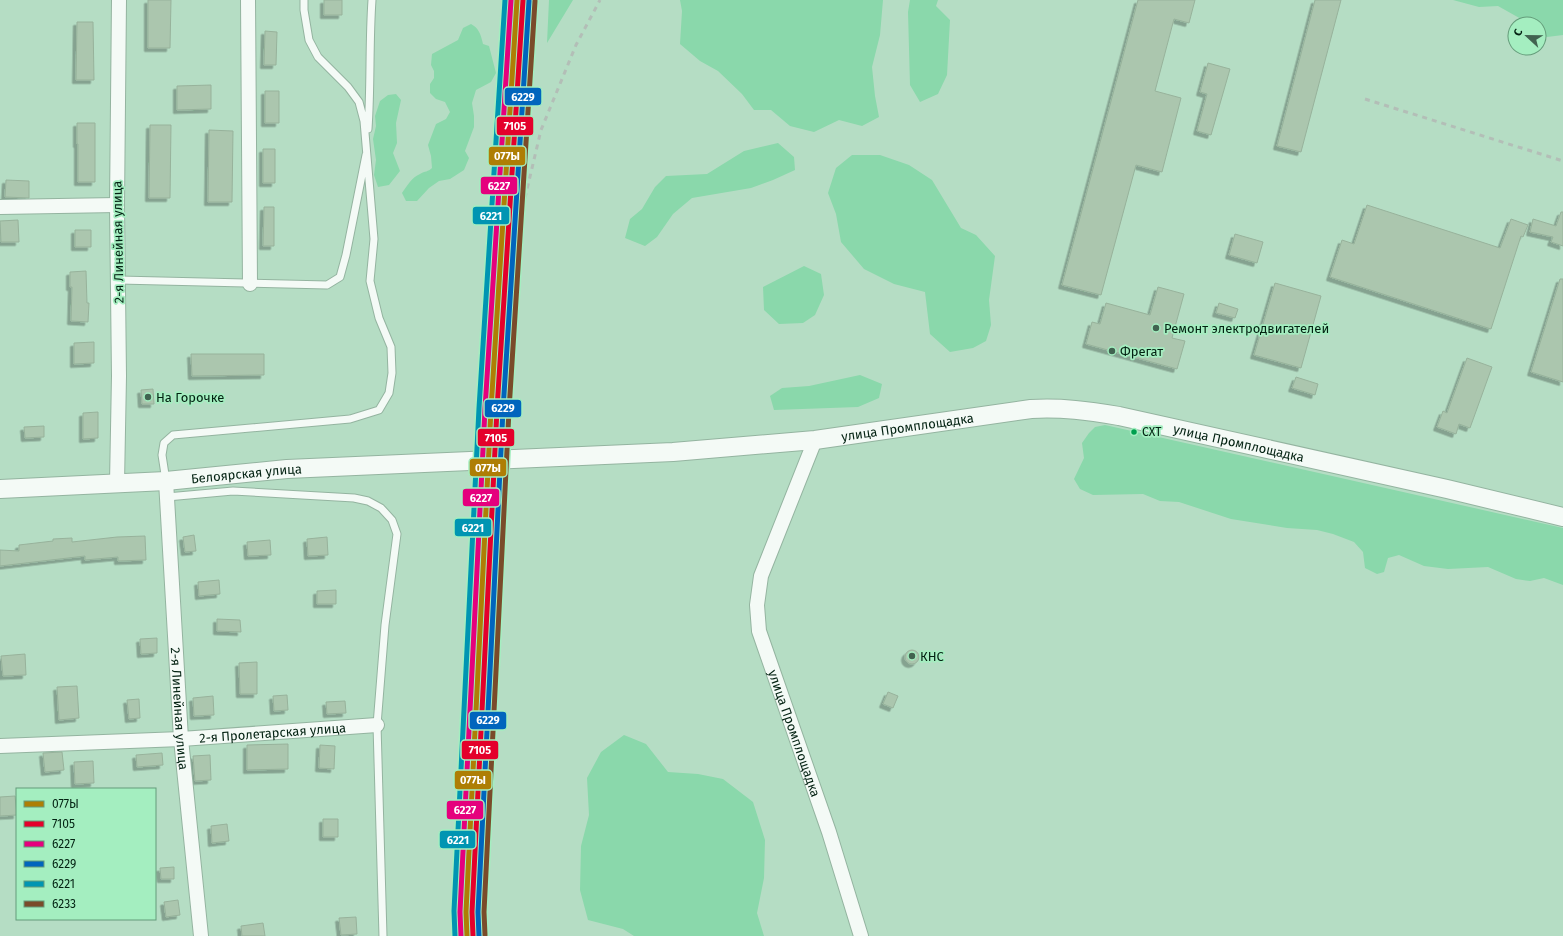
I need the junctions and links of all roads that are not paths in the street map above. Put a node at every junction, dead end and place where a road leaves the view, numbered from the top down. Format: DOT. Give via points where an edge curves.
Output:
graph roads {
  1 [pos="119,0"];
  2 [pos="248,0"];
  3 [pos="304,0"];
  4 [pos="372,0"];
  5 [pos="367,146"];
  6 [pos="117,205"];
  7 [pos="0,207"];
  8 [pos="119,280"];
  9 [pos="250,284"];
  10 [pos="815,440"];
  11 [pos="494,461"];
  12 [pos="117,483"];
  13 [pos="0,489"];
  14 [pos="166,489"];
  15 [pos="1563,517"];
  16 [pos="377,725"];
  17 [pos="181,739"];
  18 [pos="0,746"];
  19 [pos="201,936"];
  20 [pos="383,936"];
  21 [pos="861,936"];
  1 -- 6 [label="street, 2-я Линейная улица"];
  2 -- 9 [label="street"];
  3 -- 5 [label="lane" via="309,40 318,57 359,102"];
  4 -- 5 [label="lane"];
  5 -- 9 [label="lane" via="340,277 327,285"];
  5 -- 14 [label="lane" via="374,240 370,281 379,318 391,347 392,373 389,392 379,410 350,419 173,435 164,443 162,455"];
  6 -- 7 [label="street"];
  6 -- 8 [label="street, 2-я Линейная улица"];
  8 -- 9 [label="lane"];
  8 -- 12 [label="street, 2-я Линейная улица"];
  10 -- 11 [label="street, улица Промплощадка" via="673,452"];
  10 -- 15 [label="street, улица Промплощадка" via="1031,409 1088,411 1448,489"];
  10 -- 21 [label="street, улица Промплощадка" via="761,576 757,604 759,631 829,832"];
  11 -- 14 [label="street, Белоярская улица" via="287,469"];
  12 -- 13 [label="street, Белоярская улица"];
  12 -- 14 [label="street, Белоярская улица"];
  14 -- 16 [label="lane" via="354,498 368,501 381,508 392,520 397,534 385,625"];
  14 -- 17 [label="street, 2-я Линейная улица"];
  16 -- 17 [label="street, 2-я Пролетарская улица"];
  16 -- 20 [label="lane"];
  17 -- 18 [label="street, 2-я Пролетарская улица"];
  17 -- 19 [label="street, 2-я Линейная улица"];
}
